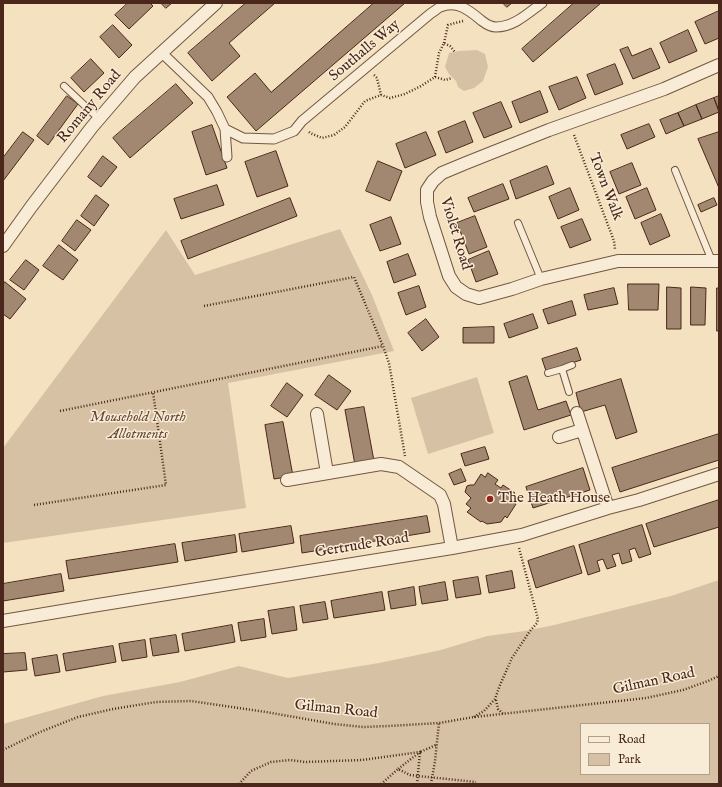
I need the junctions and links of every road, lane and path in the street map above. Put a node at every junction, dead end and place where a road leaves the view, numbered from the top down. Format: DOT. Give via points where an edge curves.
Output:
graph roads {
  1 [pos="216,3"];
  2 [pos="542,3"];
  3 [pos="476,17"];
  4 [pos="444,43"];
  5 [pos="455,52"];
  6 [pos="162,53"];
  7 [pos="719,65"];
  8 [pos="369,66"];
  9 [pos="435,77"];
  10 [pos="452,78"];
  11 [pos="64,86"];
  12 [pos="381,95"];
  13 [pos="99,119"];
  14 [pos="302,122"];
  15 [pos="569,123"];
  16 [pos="225,129"];
  17 [pos="227,157"];
  18 [pos="675,170"];
  19 [pos="518,223"];
  20 [pos="3,246"];
  21 [pos="618,261"];
  22 [pos="716,261"];
  23 [pos="541,279"];
  24 [pos="204,306"];
  25 [pos="383,346"];
  26 [pos="572,365"];
  27 [pos="562,369"];
  28 [pos="548,373"];
  29 [pos="154,392"];
  30 [pos="570,392"];
  31 [pos="60,411"];
  32 [pos="576,411"];
  33 [pos="317,414"];
  34 [pos="582,430"];
  35 [pos="559,437"];
  36 [pos="327,473"];
  37 [pos="409,474"];
  38 [pos="719,474"];
  39 [pos="287,480"];
  40 [pos="34,505"];
  41 [pos="608,508"];
  42 [pos="516,536"];
  43 [pos="452,548"];
  44 [pos="3,621"];
  45 [pos="719,676"];
  46 [pos="496,699"];
  47 [pos="503,714"];
  48 [pos="474,717"];
  49 [pos="439,722"];
  50 [pos="436,745"];
  51 [pos="3,750"];
  52 [pos="420,752"];
  53 [pos="398,769"];
  54 [pos="418,776"];
  55 [pos="432,778"];
  56 [pos="476,782"];
  57 [pos="239,784"];
  58 [pos="382,784"];
  59 [pos="417,784"];
  60 [pos="431,784"];
  1 -- 6 [label="street, Romany Road"];
  2 -- 3 [label="street, Southalls Way" via="516,22 505,26 494,28"];
  3 -- 4 [label="path" via="448,25"];
  3 -- 8 [label="street, Southalls Way" via="460,6 440,7"];
  4 -- 5 [label="path"];
  4 -- 9 [label="path" via="439,53"];
  6 -- 13 [label="street, Romany Road" via="135,77"];
  6 -- 16 [label="street" via="208,97"];
  7 -- 15 [label="street, Violet Road" via="664,89"];
  8 -- 12 [label="path" via="377,78"];
  8 -- 14 [label="street, Southalls Way"];
  9 -- 10 [label="path" via="445,80"];
  9 -- 12 [label="path" via="405,94 390,98"];
  11 -- 13 [label="lane"];
  12 -- 14 [label="path" via="365,101 345,127 334,135 322,138 310,133"];
  13 -- 20 [label="street, Romany Road"];
  14 -- 16 [label="street, Southalls Way" via="294,131 274,139 244,138"];
  15 -- 21 [label="path, Town Walk" via="614,240"];
  15 -- 23 [label="street, Violet Road" via="442,173 432,181 427,190 430,217 449,276 456,287 466,294 479,298"];
  16 -- 17 [label="street"];
  18 -- 22 [label="lane"];
  19 -- 23 [label="lane"];
  21 -- 22 [label="street, Violet Road"];
  21 -- 23 [label="street, Violet Road"];
  24 -- 25 [label="path" via="354,277"];
  25 -- 29 [label="path"];
  25 -- 37 [label="path" via="389,363"];
  26 -- 27 [label="lane"];
  27 -- 28 [label="lane"];
  27 -- 30 [label="lane"];
  29 -- 31 [label="path"];
  29 -- 40 [label="path" via="166,485"];
  32 -- 34 [label="street"];
  33 -- 36 [label="street"];
  34 -- 35 [label="street"];
  34 -- 41 [label="street"];
  36 -- 37 [label="street" via="381,464 399,467"];
  36 -- 39 [label="street"];
  37 -- 43 [label="street" via="440,495"];
  38 -- 41 [label="street, Gertrude Road"];
  41 -- 42 [label="street, Gertrude Road"];
  42 -- 43 [label="street, Gertrude Road"];
  42 -- 46 [label="path" via="538,619 512,658"];
  43 -- 44 [label="street, Gertrude Road"];
  45 -- 47 [label="path, Gilman Road" via="683,690 646,698"];
  46 -- 47 [label="path" via="498,709"];
  46 -- 48 [label="path"];
  47 -- 48 [label="path, Gilman Road"];
  48 -- 49 [label="path, Gilman Road"];
  49 -- 50 [label="path"];
  49 -- 51 [label="path, Gilman Road" via="363,727 223,705 156,702 78,717"];
  50 -- 52 [label="path"];
  50 -- 55 [label="path"];
  52 -- 53 [label="path"];
  52 -- 54 [label="path"];
  52 -- 57 [label="path" via="362,760 271,762 251,771"];
  53 -- 54 [label="path"];
  53 -- 58 [label="path"];
  54 -- 55 [label="path"];
  54 -- 59 [label="path"];
  55 -- 56 [label="path"];
  55 -- 60 [label="path"];
}
